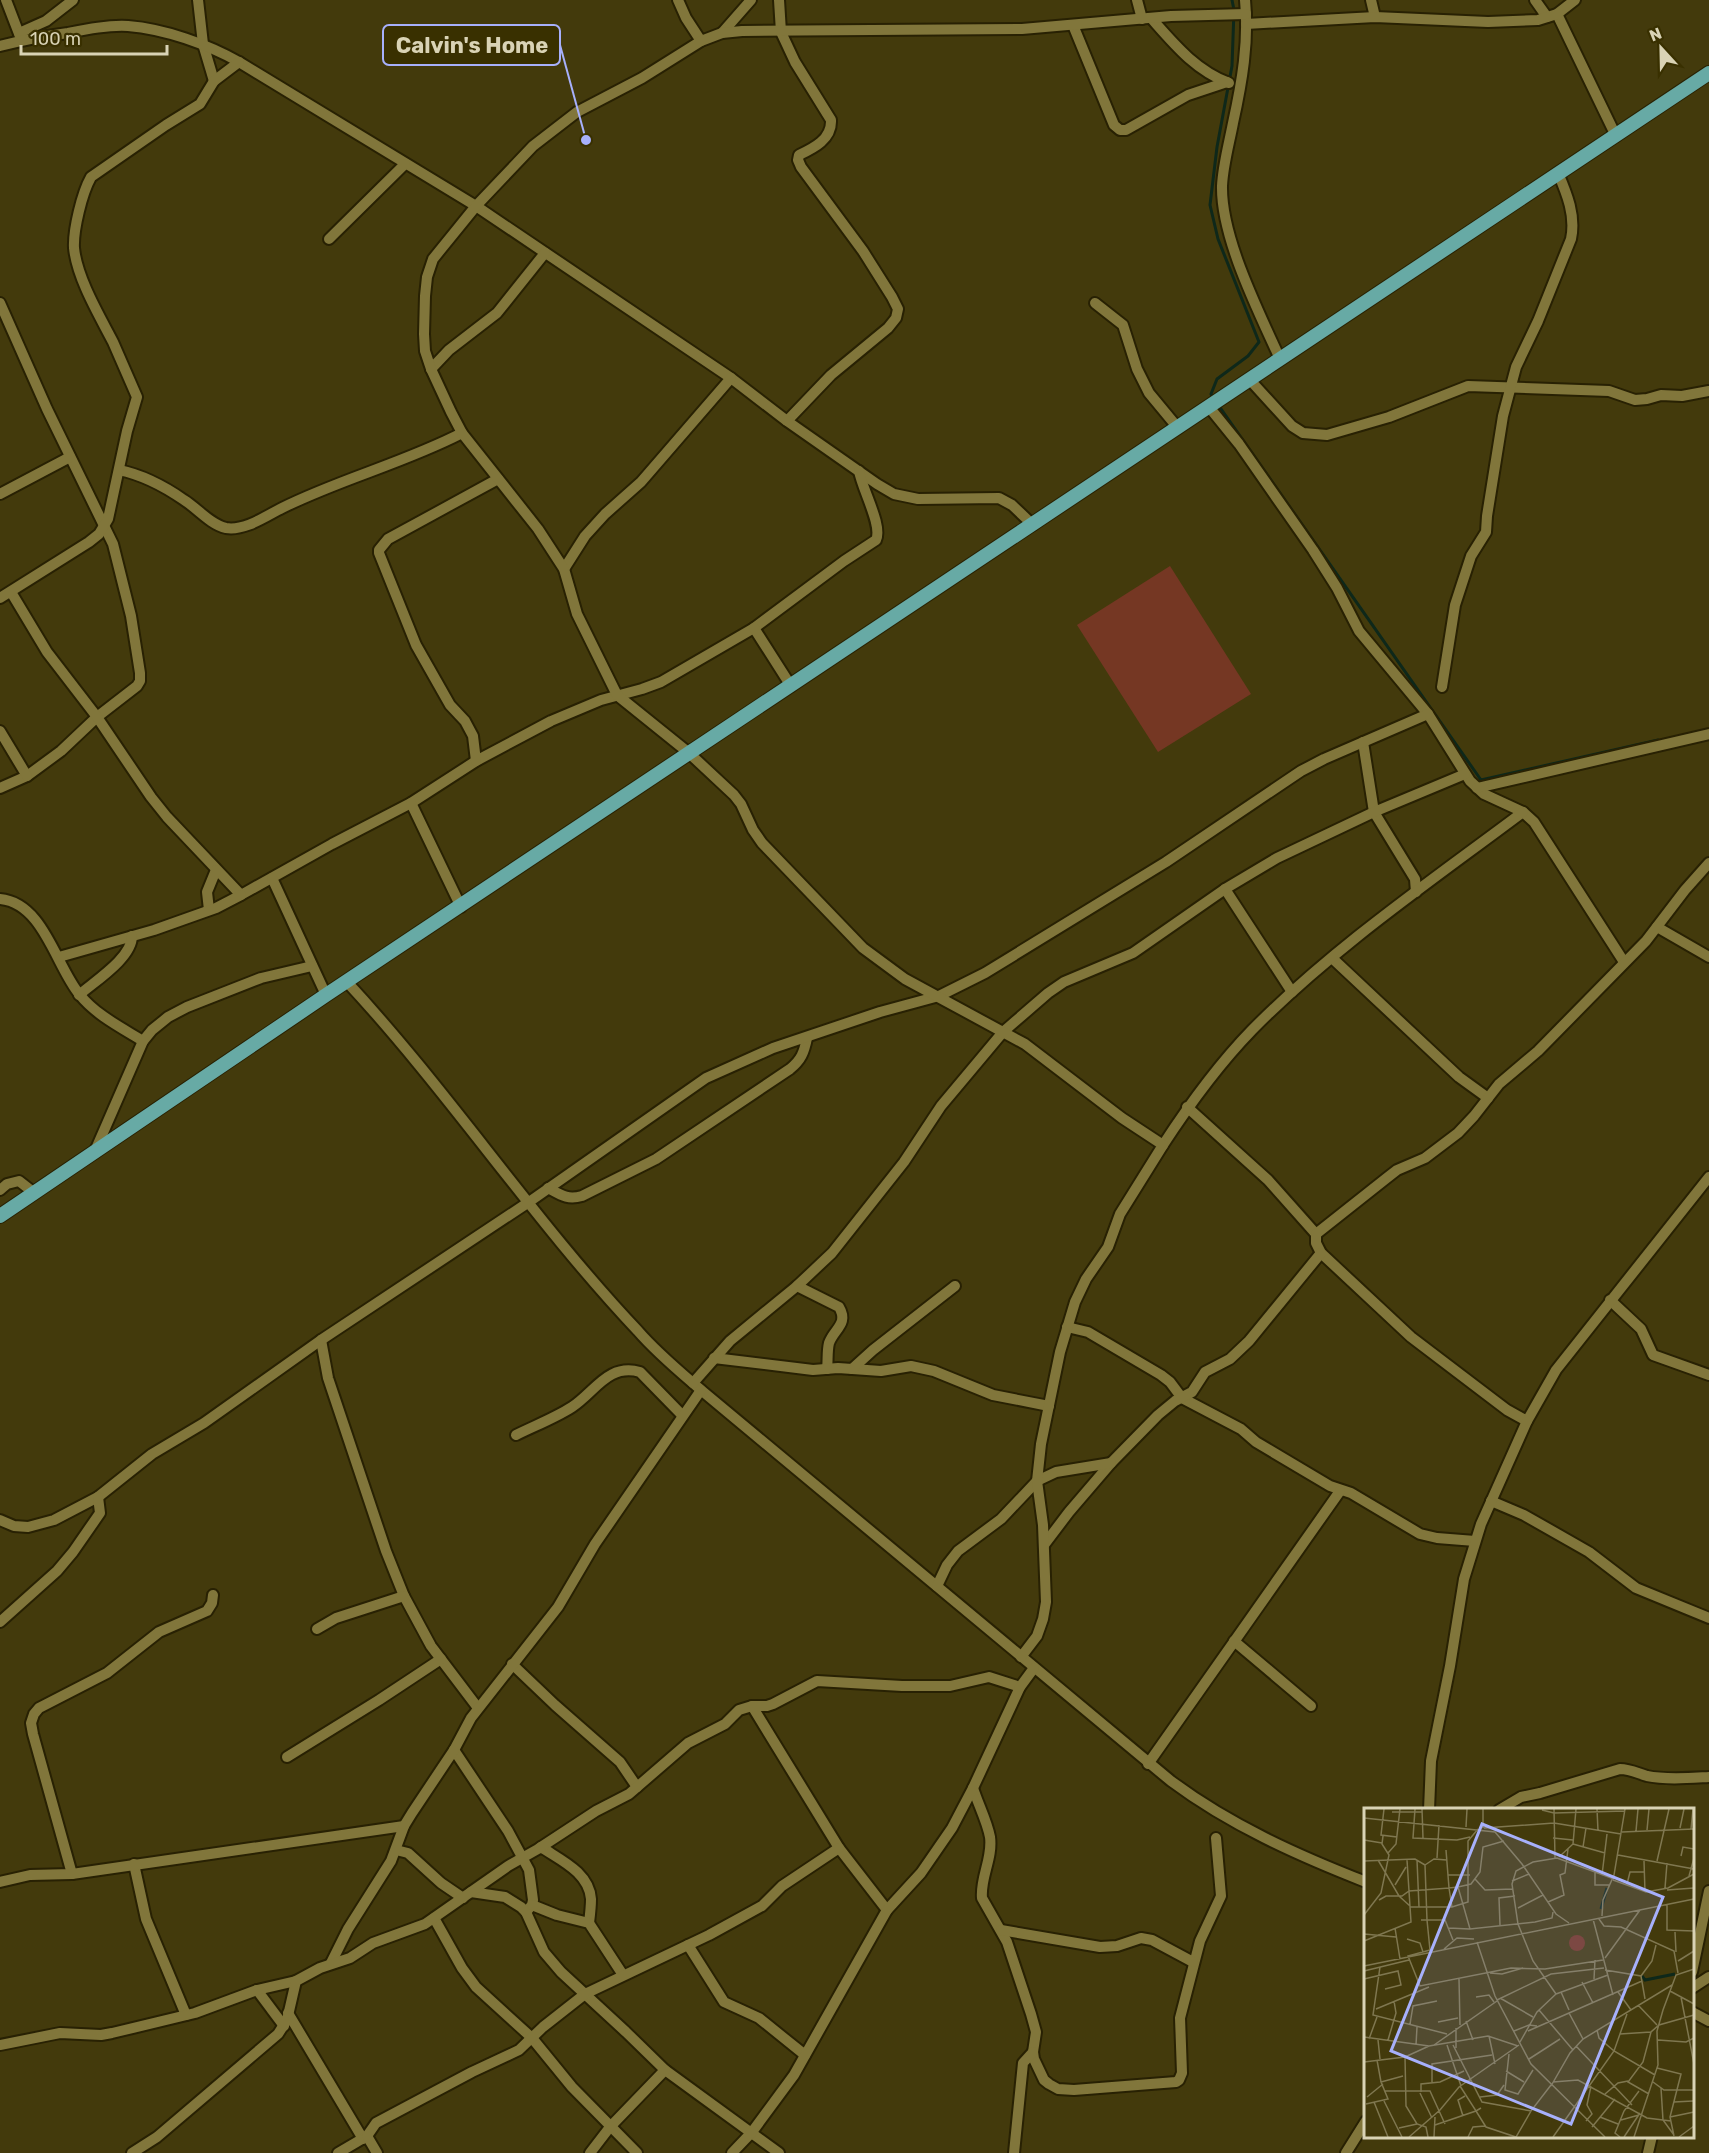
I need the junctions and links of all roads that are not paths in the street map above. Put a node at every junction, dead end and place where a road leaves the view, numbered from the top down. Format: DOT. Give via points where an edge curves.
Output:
graph roads {
  1 [pos="6,0"];
  2 [pos="73,0"];
  3 [pos="198,0"];
  4 [pos="678,0"];
  5 [pos="751,0"];
  6 [pos="779,0"];
  7 [pos="1137,0"];
  8 [pos="1245,0"];
  9 [pos="1371,0"];
  10 [pos="1535,0"];
  11 [pos="1575,0"];
  12 [pos="1552,16"];
  13 [pos="1375,17"];
  14 [pos="1146,18"];
  15 [pos="1246,19"];
  16 [pos="1073,25"];
  17 [pos="781,32"];
  18 [pos="722,33"];
  19 [pos="20,37"];
  20 [pos="701,41"];
  21 [pos="203,44"];
  22 [pos="0,46"];
  23 [pos="239,62"];
  24 [pos="1709,73"];
  25 [pos="214,81"];
  26 [pos="1227,82"];
  27 [pos="1240,87"];
  28 [pos="1616,136"];
  29 [pos="405,164"];
  30 [pos="1558,173"];
  31 [pos="476,206"];
  32 [pos="329,239"];
  33 [pos="545,253"];
  34 [pos="0,303"];
  35 [pos="1095,303"];
  36 [pos="1281,359"];
  37 [pos="431,369"];
  38 [pos="730,378"];
  39 [pos="1250,380"];
  40 [pos="1511,386"];
  41 [pos="1709,391"];
  42 [pos="1209,407"];
  43 [pos="787,421"];
  44 [pos="1178,428"];
  45 [pos="462,433"];
  46 [pos="70,457"];
  47 [pos="119,470"];
  48 [pos="859,471"];
  49 [pos="498,479"];
  50 [pos="0,494"];
  51 [pos="1033,525"];
  52 [pos="104,527"];
  53 [pos="564,569"];
  54 [pos="11,592"];
  55 [pos="0,598"];
  56 [pos="754,628"];
  57 [pos="791,686"];
  58 [pos="1442,687"];
  59 [pos="617,695"];
  60 [pos="1428,714"];
  61 [pos="97,717"];
  62 [pos="0,731"];
  63 [pos="1709,734"];
  64 [pos="1363,742"];
  65 [pos="689,753"];
  66 [pos="476,760"];
  67 [pos="1465,774"];
  68 [pos="27,776"];
  69 [pos="0,788"];
  70 [pos="1477,788"];
  71 [pos="411,803"];
  72 [pos="1374,812"];
  73 [pos="1522,812"];
  74 [pos="1709,863"];
  75 [pos="216,870"];
  76 [pos="272,878"];
  77 [pos="1225,889"];
  78 [pos="1416,892"];
  79 [pos="241,896"];
  80 [pos="0,899"];
  81 [pos="461,907"];
  82 [pos="209,910"];
  83 [pos="1657,927"];
  84 [pos="132,936"];
  85 [pos="59,957"];
  86 [pos="1709,957"];
  87 [pos="1332,958"];
  88 [pos="1624,962"];
  89 [pos="312,966"];
  90 [pos="347,982"];
  91 [pos="1292,992"];
  92 [pos="79,995"];
  93 [pos="326,995"];
  94 [pos="939,996"];
  95 [pos="1003,1032"];
  96 [pos="807,1038"];
  97 [pos="143,1041"];
  98 [pos="1488,1098"];
  99 [pos="1187,1107"];
  100 [pos="1163,1145"];
  101 [pos="95,1151"];
  102 [pos="1709,1177"];
  103 [pos="548,1188"];
  104 [pos="0,1190"];
  105 [pos="33,1192"];
  106 [pos="529,1202"];
  107 [pos="0,1216"];
  108 [pos="1316,1234"];
  109 [pos="1321,1253"];
  110 [pos="797,1286"];
  111 [pos="955,1286"];
  112 [pos="1610,1300"];
  113 [pos="1067,1327"];
  114 [pos="321,1340"];
  115 [pos="714,1358"];
  116 [pos="827,1369"];
  117 [pos="852,1369"];
  118 [pos="1709,1375"];
  119 [pos="697,1387"];
  120 [pos="1182,1398"];
  121 [pos="1049,1406"];
  122 [pos="682,1415"];
  123 [pos="1527,1421"];
  124 [pos="516,1435"];
  125 [pos="1111,1463"];
  126 [pos="1037,1481"];
  127 [pos="1340,1491"];
  128 [pos="98,1497"];
  129 [pos="1491,1501"];
  130 [pos="0,1520"];
  131 [pos="1475,1541"];
  132 [pos="1044,1545"];
  133 [pos="937,1586"];
  134 [pos="213,1595"];
  135 [pos="404,1596"];
  136 [pos="1709,1618"];
  137 [pos="0,1622"];
  138 [pos="317,1629"];
  139 [pos="1234,1641"];
  140 [pos="1021,1657"];
  141 [pos="441,1659"];
  142 [pos="512,1664"];
  143 [pos="1034,1668"];
  144 [pos="1020,1687"];
  145 [pos="752,1706"];
  146 [pos="1311,1706"];
  147 [pos="478,1708"];
  148 [pos="454,1750"];
  149 [pos="287,1757"];
  150 [pos="1148,1764"];
  151 [pos="1709,1777"];
  152 [pos="637,1787"];
  153 [pos="973,1788"];
  154 [pos="1428,1808"];
  155 [pos="1501,1808"];
  156 [pos="404,1826"];
  157 [pos="1216,1838"];
  158 [pos="541,1847"];
  159 [pos="839,1848"];
  160 [pos="396,1850"];
  161 [pos="523,1857"];
  162 [pos="134,1864"];
  163 [pos="72,1874"];
  164 [pos="0,1882"];
  165 [pos="1364,1882"];
  166 [pos="1709,1891"];
  167 [pos="467,1895"];
  168 [pos="529,1909"];
  169 [pos="887,1910"];
  170 [pos="434,1918"];
  171 [pos="589,1923"];
  172 [pos="1001,1930"];
  173 [pos="688,1945"];
  174 [pos="1193,1962"];
  175 [pos="1694,1962"];
  176 [pos="331,1963"];
  177 [pos="623,1975"];
  178 [pos="1709,1977"];
  179 [pos="296,1981"];
  180 [pos="1694,1987"];
  181 [pos="257,1990"];
  182 [pos="585,1994"];
  183 [pos="288,2013"];
  184 [pos="1694,2013"];
  185 [pos="186,2015"];
  186 [pos="1709,2021"];
  187 [pos="284,2026"];
  188 [pos="532,2038"];
  189 [pos="0,2045"];
  190 [pos="1033,2052"];
  191 [pos="805,2055"];
  192 [pos="664,2070"];
  193 [pos="1364,2123"];
  194 [pos="610,2127"];
  195 [pos="752,2132"];
  196 [pos="365,2137"];
  197 [pos="1652,2138"];
  198 [pos="137,2152"];
  199 [pos="338,2153"];
  200 [pos="377,2153"];
  201 [pos="590,2153"];
  202 [pos="637,2153"];
  203 [pos="732,2153"];
  204 [pos="779,2153"];
  205 [pos="1014,2153"];
  206 [pos="1346,2153"];
  207 [pos="1648,2153"];
  1 -- 19 [label="street"];
  2 -- 19 [label="street"];
  3 -- 21 [label="street"];
  4 -- 20 [label="street"];
  5 -- 18 [label="street"];
  6 -- 17 [label="street"];
  7 -- 14 [label="street"];
  8 -- 15 [label="street"];
  9 -- 13 [label="street"];
  10 -- 12 [label="street"];
  11 -- 12 [label="street"];
  12 -- 13 [label="street" via="1538,21 1488,22"];
  12 -- 28 [label="street"];
  13 -- 15 [label="street"];
  14 -- 15 [label="street"];
  14 -- 16 [label="street"];
  14 -- 26 [label="street" via="1194,64"];
  15 -- 27 [label="street"];
  16 -- 17 [label="street"];
  16 -- 26 [label="street" via="1114,125 1120,130 1188,95"];
  17 -- 18 [label="street"];
  17 -- 43 [label="street" via="831,120 828,135 799,155 798,160 898,309 888,328 831,375"];
  18 -- 20 [label="street"];
  19 -- 21 [label="street" via="119,26"];
  19 -- 22 [label="street"];
  20 -- 31 [label="street" via="577,112 533,146"];
  21 -- 23 [label="street"];
  21 -- 25 [label="street"];
  23 -- 25 [label="street"];
  23 -- 29 [label="street"];
  24 -- 28 [label="main road"];
  25 -- 47 [label="street" via="200,104 91,177 82,197 74,248 90,295 137,397"];
  26 -- 27 [label="street"];
  27 -- 36 [label="street" via="1223,171 1224,210 1230,237"];
  28 -- 30 [label="main road"];
  29 -- 31 [label="street"];
  29 -- 32 [label="street"];
  30 -- 36 [label="main road"];
  30 -- 40 [label="street" via="1573,216 1571,239"];
  31 -- 33 [label="street"];
  31 -- 37 [label="street" via="433,259 427,277 424,334"];
  33 -- 37 [label="street" via="497,313"];
  33 -- 38 [label="street"];
  34 -- 46 [label="street"];
  35 -- 44 [label="street" via="1123,325 1149,393"];
  36 -- 39 [label="main road"];
  37 -- 45 [label="street"];
  38 -- 43 [label="street"];
  38 -- 53 [label="street" via="656,466 585,536"];
  39 -- 40 [label="street" via="1292,426 1303,433 1327,435 1389,417 1468,386"];
  39 -- 42 [label="main road"];
  40 -- 41 [label="street" via="1609,391 1635,400"];
  40 -- 58 [label="street" via="1486,532 1471,556 1455,605"];
  42 -- 44 [label="main road"];
  42 -- 60 [label="street" via="1313,550 1359,631"];
  43 -- 48 [label="street"];
  44 -- 51 [label="main road"];
  45 -- 47 [label="street" via="236,527 226,528 167,488"];
  45 -- 49 [label="street"];
  46 -- 50 [label="street"];
  46 -- 52 [label="street"];
  47 -- 52 [label="street"];
  48 -- 51 [label="street" via="877,484 918,500 999,498"];
  48 -- 56 [label="street" via="877,522 876,540"];
  49 -- 53 [label="street"];
  49 -- 66 [label="street" via="388,539 379,550 416,645 450,705 473,736"];
  51 -- 57 [label="main road"];
  52 -- 54 [label="street" via="89,542"];
  52 -- 61 [label="street" via="117,555 140,681"];
  53 -- 59 [label="street" via="577,614"];
  54 -- 55 [label="street"];
  54 -- 61 [label="street" via="47,652"];
  56 -- 57 [label="street"];
  56 -- 59 [label="street" via="661,682"];
  57 -- 65 [label="main road"];
  59 -- 65 [label="street"];
  59 -- 66 [label="street" via="551,721"];
  60 -- 64 [label="street"];
  60 -- 67 [label="street"];
  61 -- 68 [label="street" via="75,740"];
  61 -- 75 [label="street" via="167,817"];
  62 -- 68 [label="street"];
  63 -- 70 [label="street"];
  64 -- 72 [label="street"];
  64 -- 94 [label="street" via="1301,771 1137,880 985,973"];
  65 -- 81 [label="main road"];
  65 -- 94 [label="street" via="737,798 762,843 863,948 905,979"];
  66 -- 71 [label="street"];
  67 -- 70 [label="street"];
  67 -- 72 [label="street"];
  68 -- 69 [label="street"];
  70 -- 73 [label="street"];
  71 -- 76 [label="street"];
  71 -- 81 [label="street"];
  72 -- 77 [label="street" via="1277,858"];
  72 -- 78 [label="street" via="1415,879"];
  73 -- 78 [label="street"];
  73 -- 88 [label="street" via="1534,822"];
  74 -- 83 [label="street"];
  75 -- 79 [label="street"];
  75 -- 82 [label="street" via="207,892"];
  76 -- 79 [label="street"];
  76 -- 89 [label="street"];
  77 -- 91 [label="street"];
  77 -- 95 [label="street" via="1132,953 1064,982"];
  78 -- 87 [label="street"];
  79 -- 82 [label="street"];
  80 -- 85 [label="street" via="12,901 29,914"];
  81 -- 90 [label="main road"];
  82 -- 84 [label="street"];
  83 -- 86 [label="street"];
  83 -- 88 [label="street"];
  84 -- 85 [label="street"];
  84 -- 92 [label="street" via="130,948 118,962"];
  85 -- 92 [label="street"];
  87 -- 91 [label="street"];
  87 -- 98 [label="street" via="1459,1077"];
  88 -- 98 [label="street"];
  89 -- 93 [label="street"];
  89 -- 97 [label="street" via="261,978 187,1007 168,1017"];
  90 -- 93 [label="main road"];
  90 -- 106 [label="street"];
  91 -- 99 [label="street" via="1251,1032"];
  92 -- 97 [label="street" via="94,1010"];
  93 -- 101 [label="main road"];
  94 -- 95 [label="street"];
  94 -- 96 [label="street"];
  95 -- 100 [label="street" via="1047,1059"];
  95 -- 110 [label="street" via="941,1106 904,1162 832,1253"];
  96 -- 103 [label="street" via="773,1048 706,1078"];
  96 -- 103 [label="street" via="804,1054 790,1070 656,1159 572,1199"];
  97 -- 101 [label="street"];
  98 -- 108 [label="street" via="1444,1145 1397,1170"];
  99 -- 100 [label="street"];
  99 -- 108 [label="street" via="1268,1180"];
  100 -- 113 [label="street" via="1120,1214 1113,1238 1086,1279"];
  101 -- 105 [label="main road"];
  102 -- 112 [label="street"];
  103 -- 106 [label="street"];
  104 -- 105 [label="street" via="19,1181"];
  105 -- 107 [label="main road"];
  106 -- 114 [label="street"];
  106 -- 119 [label="street" via="615,1307 664,1359"];
  108 -- 109 [label="street"];
  109 -- 120 [label="street" via="1249,1341 1230,1359 1205,1372 1192,1392"];
  109 -- 123 [label="street" via="1411,1337"];
  110 -- 115 [label="street"];
  110 -- 116 [label="street" via="842,1313 843,1322 829,1345"];
  111 -- 117 [label="street"];
  112 -- 118 [label="street" via="1641,1329 1653,1355"];
  112 -- 123 [label="street" via="1556,1370"];
  113 -- 120 [label="street" via="1088,1332 1161,1375"];
  113 -- 121 [label="street"];
  114 -- 128 [label="street" via="204,1423 152,1454"];
  114 -- 135 [label="street" via="327,1378"];
  115 -- 116 [label="street"];
  115 -- 119 [label="street"];
  116 -- 117 [label="street"];
  117 -- 121 [label="street" via="881,1371 911,1366 993,1395"];
  119 -- 122 [label="street"];
  119 -- 133 [label="street"];
  120 -- 125 [label="street" via="1166,1407"];
  120 -- 127 [label="street"];
  121 -- 126 [label="street"];
  122 -- 124 [label="street" via="640,1372 618,1372 603,1378 571,1408"];
  122 -- 142 [label="street" via="595,1544 558,1607"];
  123 -- 129 [label="street"];
  125 -- 126 [label="street" via="1056,1472"];
  125 -- 132 [label="street"];
  126 -- 132 [label="street"];
  126 -- 133 [label="street" via="1001,1519 958,1551"];
  127 -- 131 [label="street" via="1351,1493 1420,1534"];
  127 -- 139 [label="street"];
  128 -- 130 [label="street" via="54,1520 28,1527"];
  128 -- 137 [label="street" via="100,1513 73,1552"];
  129 -- 131 [label="street"];
  129 -- 136 [label="street" via="1581,1547 1636,1588"];
  131 -- 154 [label="street" via="1464,1579 1431,1761"];
  132 -- 140 [label="street" via="1043,1618 1037,1636"];
  133 -- 140 [label="street"];
  134 -- 163 [label="street" via="207,1611 159,1632 107,1673 34,1714 33,1734"];
  135 -- 138 [label="street" via="336,1618"];
  135 -- 141 [label="street"];
  139 -- 146 [label="street"];
  139 -- 150 [label="street"];
  140 -- 143 [label="street"];
  141 -- 147 [label="street"];
  141 -- 149 [label="street"];
  142 -- 147 [label="street"];
  142 -- 152 [label="street" via="620,1762"];
  143 -- 144 [label="street"];
  143 -- 150 [label="street"];
  144 -- 145 [label="street" via="989,1677 951,1686 817,1681 773,1704"];
  144 -- 153 [label="street"];
  145 -- 152 [label="street" via="739,1710 725,1724 688,1743"];
  145 -- 159 [label="street"];
  147 -- 148 [label="street"];
  148 -- 156 [label="street"];
  148 -- 161 [label="street"];
  150 -- 165 [label="street" via="1208,1807 1262,1837"];
  151 -- 155 [label="street" via="1647,1776 1620,1769 1521,1797"];
  152 -- 158 [label="street"];
  153 -- 169 [label="street" via="927,1864"];
  153 -- 172 [label="street" via="990,1838 982,1898"];
  156 -- 160 [label="street"];
  156 -- 162 [label="street"];
  157 -- 174 [label="street" via="1221,1896"];
  158 -- 161 [label="street"];
  158 -- 171 [label="street" via="574,1869 585,1882 591,1898"];
  159 -- 169 [label="street"];
  159 -- 173 [label="street" via="782,1886 762,1906"];
  160 -- 167 [label="street" via="408,1853 441,1883"];
  160 -- 176 [label="street"];
  161 -- 167 [label="street"];
  161 -- 168 [label="street" via="531,1873"];
  162 -- 163 [label="street"];
  162 -- 185 [label="street" via="146,1919"];
  163 -- 164 [label="street" via="30,1875"];
  166 -- 175 [label="street"];
  167 -- 168 [label="street" via="505,1897"];
  167 -- 170 [label="street"];
  168 -- 171 [label="street"];
  168 -- 182 [label="street" via="544,1952"];
  169 -- 191 [label="street"];
  170 -- 176 [label="street" via="373,1943 350,1958"];
  170 -- 188 [label="street" via="467,1976"];
  171 -- 177 [label="street"];
  172 -- 174 [label="street" via="1100,1947 1141,1938"];
  172 -- 190 [label="street" via="1035,2026"];
  173 -- 177 [label="street"];
  173 -- 191 [label="street" via="724,2002 759,2018"];
  174 -- 190 [label="street" via="1180,2018 1182,2073 1176,2082 1058,2089 1044,2080"];
  176 -- 179 [label="street"];
  177 -- 182 [label="street"];
  178 -- 180 [label="street"];
  179 -- 181 [label="street"];
  179 -- 183 [label="street"];
  181 -- 185 [label="street"];
  181 -- 187 [label="street"];
  182 -- 188 [label="street"];
  182 -- 192 [label="street"];
  183 -- 187 [label="street"];
  183 -- 196 [label="street"];
  184 -- 186 [label="street"];
  185 -- 189 [label="street" via="101,2035 60,2033"];
  187 -- 198 [label="street"];
  188 -- 194 [label="street"];
  188 -- 196 [label="street" via="519,2050 383,2119"];
  190 -- 205 [label="street" via="1023,2063"];
  191 -- 195 [label="street"];
  192 -- 194 [label="street"];
  192 -- 195 [label="street"];
  193 -- 206 [label="street"];
  194 -- 201 [label="street"];
  194 -- 202 [label="street"];
  195 -- 203 [label="street"];
  195 -- 204 [label="street"];
  196 -- 199 [label="street"];
  196 -- 200 [label="street"];
  197 -- 207 [label="street"];
}
